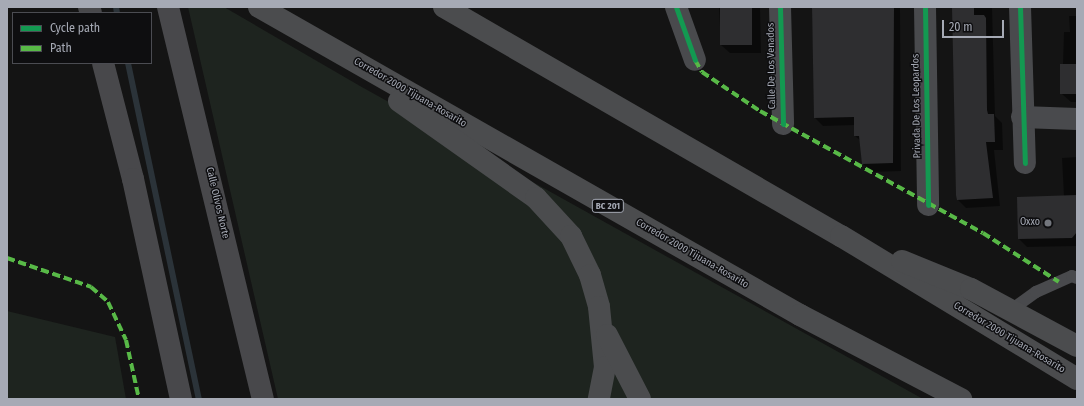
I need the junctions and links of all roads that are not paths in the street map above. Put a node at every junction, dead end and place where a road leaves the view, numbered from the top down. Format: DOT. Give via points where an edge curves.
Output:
graph roads {
  1 [pos="168,7"];
  2 [pos="259,7"];
  3 [pos="444,7"];
  4 [pos="676,7"];
  5 [pos="780,7"];
  6 [pos="925,7"];
  7 [pos="1020,7"];
  8 [pos="292,26"];
  9 [pos="694,60"];
  10 [pos="104,64"];
  11 [pos="1022,117"];
  12 [pos="1077,119"];
  13 [pos="783,124"];
  14 [pos="1025,163"];
  15 [pos="928,205"];
  16 [pos="841,236"];
  17 [pos="1075,275"];
  18 [pos="1010,310"];
  19 [pos="601,325"];
  20 [pos="1077,346"];
  21 [pos="1077,379"];
  22 [pos="181,399"];
  23 [pos="263,399"];
  24 [pos="599,399"];
  25 [pos="640,399"];
  26 [pos="961,399"];
  1 -- 23 [label="main road, Calle Olivos Norte"];
  2 -- 8 [label="highway, Corredor 2000 Tijuana-Rosarito / BC 201"];
  3 -- 16 [label="highway, Corredor 2000 Tijuana-Rosarito"];
  4 -- 9 [label="street"];
  5 -- 13 [label="street, Calle De Los Venados"];
  6 -- 15 [label="street, Privada De Los Leopardos"];
  7 -- 11 [label="street"];
  8 -- 19 [label="highway" via="536,198 571,236 582,258 599,307"];
  8 -- 26 [label="highway, Corredor 2000 Tijuana-Rosarito / BC 201" via="800,315"];
  10 -- 22 [label="main road" via="133,179"];
  11 -- 12 [label="street"];
  11 -- 14 [label="street"];
  16 -- 18 [label="highway" via="971,289"];
  16 -- 21 [label="highway, Corredor 2000 Tijuana-Rosarito"];
  17 -- 18 [label="lane" via="1036,292"];
  18 -- 20 [label="highway"];
  19 -- 24 [label="highway" via="605,367"];
  19 -- 25 [label="highway"];
}
